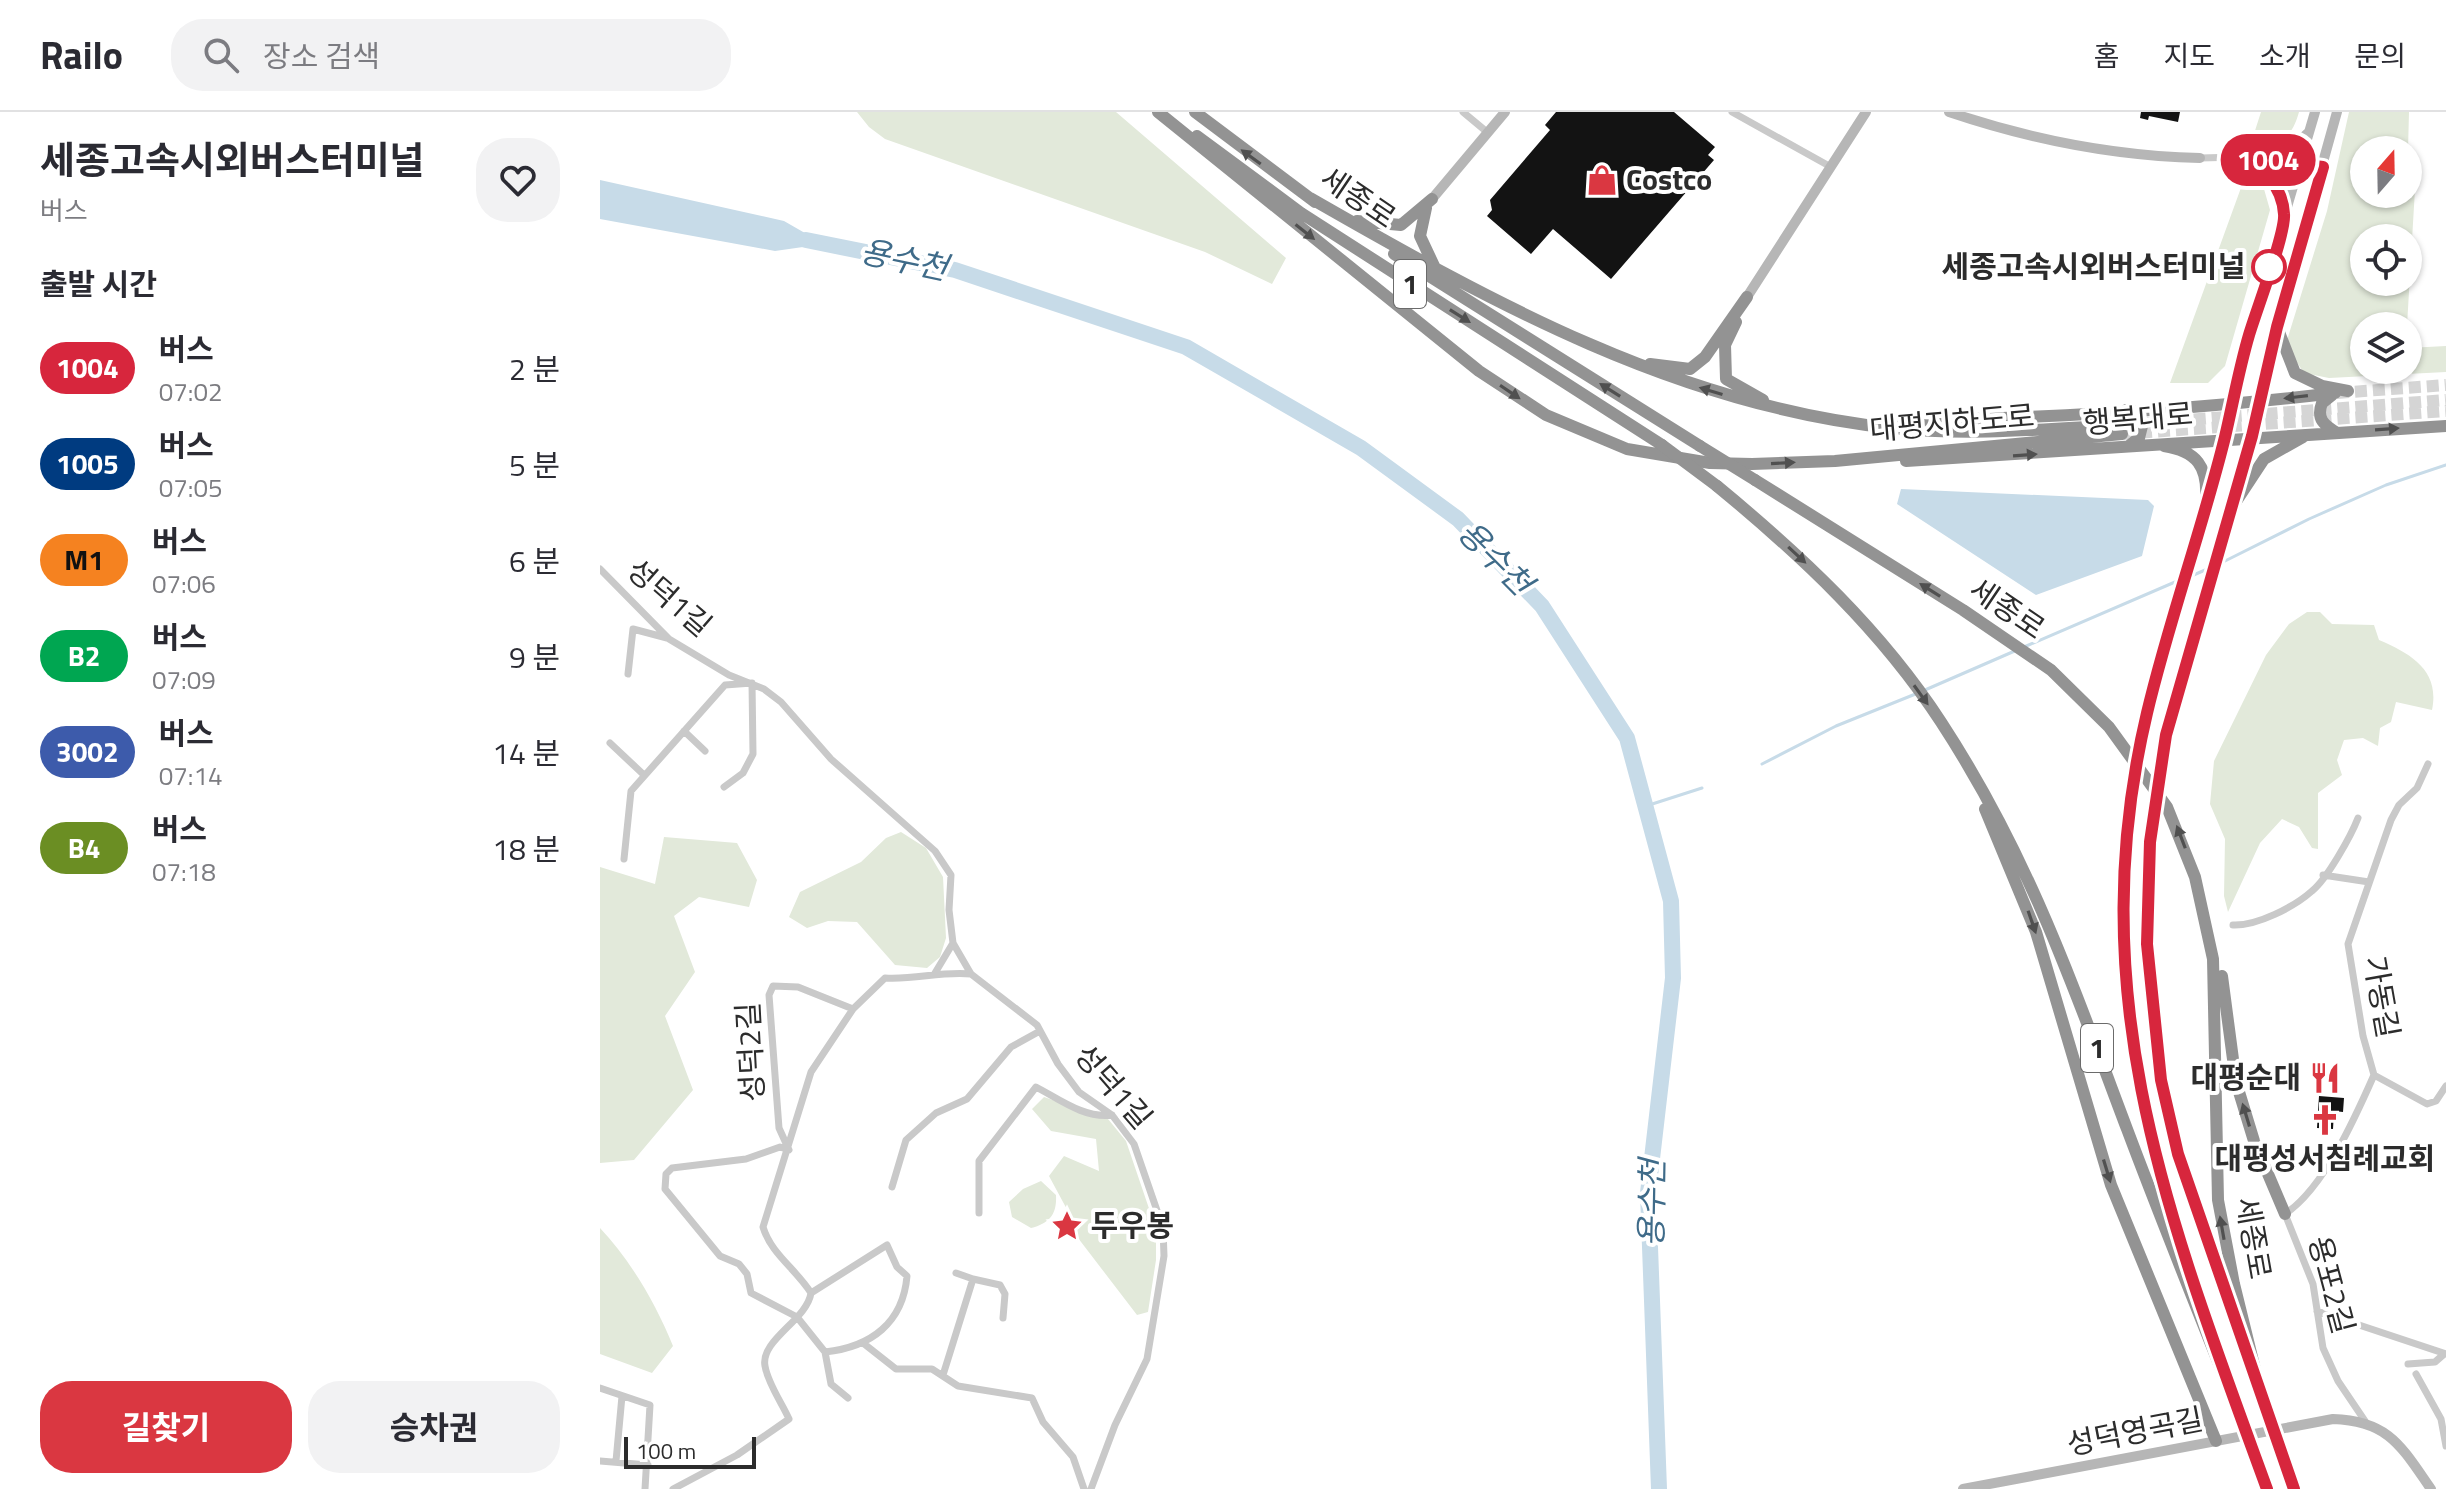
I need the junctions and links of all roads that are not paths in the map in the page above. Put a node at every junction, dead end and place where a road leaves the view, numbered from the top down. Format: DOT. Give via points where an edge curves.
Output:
graph roads {
  1 [pos="1158,112"];
  2 [pos="1166,112"];
  3 [pos="1195,112"];
  4 [pos="1463,112"];
  5 [pos="1505,112"];
  6 [pos="1732,112"];
  7 [pos="1866,112"];
  8 [pos="1949,112"];
  9 [pos="2315,112"];
  10 [pos="2337,112"];
  11 [pos="2309,131"];
  12 [pos="1487,132"];
  13 [pos="2240,157"];
  14 [pos="2200,158"];
  15 [pos="2270,160"];
  16 [pos="2302,163"];
  17 [pos="1831,167"];
  18 [pos="2323,167"];
  19 [pos="1310,198"];
  20 [pos="1432,199"];
  21 [pos="2285,218"];
  22 [pos="1346,219"];
  23 [pos="1435,268"];
  24 [pos="1747,297"];
  25 [pos="2277,327"];
  26 [pos="1615,356"];
  27 [pos="2342,392"];
  28 [pos="2258,402"];
  29 [pos="2231,403"];
  30 [pos="2121,410"];
  31 [pos="1787,411"];
  32 [pos="1842,421"];
  33 [pos="2446,426"];
  34 [pos="2337,433"];
  35 [pos="2315,434"];
  36 [pos="2124,435"];
  37 [pos="2252,436"];
  38 [pos="2225,438"];
  39 [pos="2141,444"];
  40 [pos="2206,499"];
  41 [pos="2231,509"];
  42 [pos="600,569"];
  43 [pos="669,639"];
  44 [pos="628,674"];
  45 [pos="752,683"];
  46 [pos="684,731"];
  47 [pos="610,743"];
  48 [pos="1957,748"];
  49 [pos="705,751"];
  50 [pos="2428,764"];
  51 [pos="644,775"];
  52 [pos="724,787"];
  53 [pos="2358,818"];
  54 [pos="624,859"];
  55 [pos="2323,875"];
  56 [pos="2369,882"];
  57 [pos="2205,911"];
  58 [pos="2233,925"];
  59 [pos="953,943"];
  60 [pos="935,973"];
  61 [pos="971,974"];
  62 [pos="853,1009"];
  63 [pos="1040,1031"];
  64 [pos="2374,1075"];
  65 [pos="2446,1086"];
  66 [pos="1112,1115"];
  67 [pos="789,1150"];
  68 [pos="892,1187"];
  69 [pos="979,1213"];
  70 [pos="2285,1214"];
  71 [pos="956,1273"];
  72 [pos="973,1279"];
  73 [pos="811,1293"];
  74 [pos="2317,1311"];
  75 [pos="797,1317"];
  76 [pos="1003,1318"];
  77 [pos="863,1343"];
  78 [pos="825,1352"];
  79 [pos="2444,1354"];
  80 [pos="2216,1357"];
  81 [pos="2408,1364"];
  82 [pos="2416,1374"];
  83 [pos="943,1375"];
  84 [pos="2259,1385"];
  85 [pos="600,1388"];
  86 [pos="622,1396"];
  87 [pos="848,1398"];
  88 [pos="2365,1421"];
  89 [pos="2216,1441"];
  90 [pos="2446,1446"];
  91 [pos="600,1461"];
  92 [pos="616,1461"];
  93 [pos="648,1465"];
  94 [pos="645,1489"];
  95 [pos="673,1489"];
  96 [pos="1084,1489"];
  97 [pos="1091,1489"];
  98 [pos="1963,1489"];
  99 [pos="2267,1489"];
  100 [pos="2294,1489"];
  101 [pos="2431,1489"];
  1 -- 36 [label="highway, 대평지하도로, one-way" via="1479,371 1546,415 1627,449 1752,464"];
  2 -- 48 [label="highway, 세종로 / 1, one-way, bridge" via="1301,213 1662,445 1717,486 1836,592 1903,670"];
  19 -- 3 [label="highway, 세종로 / 1, one-way"];
  4 -- 12 [label="street"];
  5 -- 12 [label="street"];
  6 -- 17 [label="street"];
  7 -- 17 [label="street"];
  8 -- 14 [label="street" via="2076,146 2146,157"];
  9 -- 11 [label="street"];
  10 -- 18 [label="street"];
  11 -- 15 [label="street"];
  11 -- 16 [label="street"];
  12 -- 20 [label="street"];
  13 -- 14 [label="street"];
  13 -- 15 [label="street"];
  13 -- 21 [label="street" via="2263,171 2280,191"];
  15 -- 16 [label="street"];
  16 -- 18 [label="street"];
  16 -- 21 [label="street"];
  17 -- 24 [label="street"];
  18 -- 25 [label="street"];
  19 -- 22 [label="highway"];
  57 -- 19 [label="highway, 세종로 / 1, one-way, bridge" via="2167,807 2109,727 2051,670"];
  20 -- 22 [label="highway" via="1401,225"];
  20 -- 23 [label="highway" via="1420,236"];
  21 -- 29 [label="street"];
  22 -- 23 [label="highway"];
  23 -- 26 [label="highway"];
  24 -- 26 [label="highway" via="1705,357 1690,369"];
  24 -- 31 [label="highway" via="1725,345 1726,379"];
  25 -- 27 [label="highway" via="2295,373"];
  25 -- 28 [label="street"];
  31 -- 26 [label="highway, one-way"];
  27 -- 28 [label="highway, 행복대로, one-way"];
  27 -- 34 [label="highway" via="2319,410 2324,425"];
  28 -- 29 [label="highway, 행복대로"];
  28 -- 37 [label="street"];
  29 -- 30 [label="highway, 행복대로"];
  29 -- 38 [label="street"];
  30 -- 32 [label="highway, 행복대로" via="2010,419"];
  30 -- 36 [label="highway" via="2137,415 2142,426 2135,444"];
  31 -- 32 [label="highway"];
  32 -- 36 [label="highway, 대평지하도로" via="1964,433"];
  34 -- 33 [label="highway, 행복대로, one-way"];
  34 -- 35 [label="highway, 행복대로"];
  35 -- 37 [label="highway, 행복대로"];
  35 -- 41 [label="highway" via="2264,459"];
  36 -- 39 [label="highway, 행복대로"];
  37 -- 38 [label="highway, 행복대로"];
  37 -- 41 [label="street"];
  38 -- 39 [label="highway, 행복대로"];
  38 -- 40 [label="street"];
  39 -- 40 [label="highway" via="2175,448 2201,461"];
  40 -- 80 [label="street, bridge" via="2142,740 2131,805 2123,942 2138,1081 2177,1237"];
  41 -- 84 [label="street, bridge" via="2161,756 2147,944 2161,1080 2178,1154"];
  42 -- 43 [label="street, 성덕1길"];
  43 -- 44 [label="street" via="633,629"];
  43 -- 45 [label="street, 성덕1길"];
  45 -- 46 [label="street" via="725,685"];
  45 -- 52 [label="street" via="753,754 743,773"];
  45 -- 59 [label="street, 성덕1길" via="781,702 831,759 935,851 951,875"];
  46 -- 49 [label="street"];
  46 -- 51 [label="street"];
  47 -- 51 [label="street"];
  48 -- 80 [label="highway, 세종로 / 1" via="1996,812 2057,939"];
  48 -- 89 [label="highway, one-way" via="2019,884 2111,1185"];
  50 -- 56 [label="street, 가동길" via="2417,788 2391,820"];
  51 -- 54 [label="street" via="631,791"];
  53 -- 55 [label="street" via="2348,844"];
  55 -- 56 [label="street"];
  55 -- 58 [label="street" via="2314,890 2249,925"];
  56 -- 64 [label="street, 가동길" via="2348,954"];
  70 -- 57 [label="highway, one-way" via="2236,1082 2219,960"];
  84 -- 57 [label="highway, 세종로 / 1, one-way" via="2218,1200 2215,988"];
  59 -- 60 [label="street"];
  59 -- 61 [label="street, 성덕1길"];
  60 -- 61 [label="street, 성덕2길"];
  60 -- 62 [label="street, 성덕2길" via="913,980 885,978"];
  61 -- 63 [label="street, 성덕1길"];
  62 -- 67 [label="street, 성덕2길" via="811,1072"];
  62 -- 67 [label="street, 성덕2길" via="798,987 773,986 769,995 779,1128"];
  63 -- 66 [label="street, 성덕1길" via="1079,1092"];
  63 -- 68 [label="street" via="1011,1047 967,1099 936,1113 906,1140"];
  64 -- 65 [label="street" via="2427,1104 2436,1101"];
  64 -- 70 [label="street, 용포2길" via="2337,1149 2300,1204"];
  66 -- 69 [label="street" via="1082,1111 1036,1087 979,1161"];
  66 -- 97 [label="street, 성덕1길" via="1142,1164 1163,1228 1164,1256 1147,1359"];
  67 -- 73 [label="street, 성덕2길" via="763,1227 768,1245 794,1267"];
  67 -- 75 [label="street" via="780,1147 746,1159 672,1168 665,1189 720,1256 739,1264 751,1293"];
  70 -- 74 [label="street, 용포2길" via="2313,1284"];
  71 -- 72 [label="street"];
  72 -- 76 [label="street" via="1000,1285 1005,1294"];
  72 -- 83 [label="street"];
  73 -- 75 [label="street" via="809,1306"];
  73 -- 77 [label="street" via="887,1245 907,1276 894,1319"];
  74 -- 79 [label="street"];
  74 -- 88 [label="street, 용포2길" via="2326,1357"];
  75 -- 78 [label="street"];
  75 -- 95 [label="street" via="765,1355 789,1419"];
  77 -- 78 [label="street"];
  77 -- 83 [label="street" via="896,1369 932,1369"];
  78 -- 87 [label="street" via="831,1384"];
  79 -- 81 [label="street" via="2435,1362"];
  80 -- 99 [label="highway, 세종로 / 1, bridge"];
  82 -- 90 [label="street" via="2441,1419"];
  83 -- 96 [label="street" via="958,1386 1032,1398 1043,1422 1073,1457"];
  84 -- 100 [label="highway, 세종로 / 1, bridge"];
  85 -- 86 [label="street"];
  86 -- 92 [label="street"];
  86 -- 93 [label="street" via="650,1405"];
  88 -- 89 [label="street, 성덕영곡길" via="2333,1419"];
  88 -- 101 [label="street, 용포2길" via="2392,1438"];
  89 -- 98 [label="street, 성덕영곡길"];
  91 -- 92 [label="street"];
  92 -- 93 [label="street"];
  93 -- 94 [label="street"];
}
